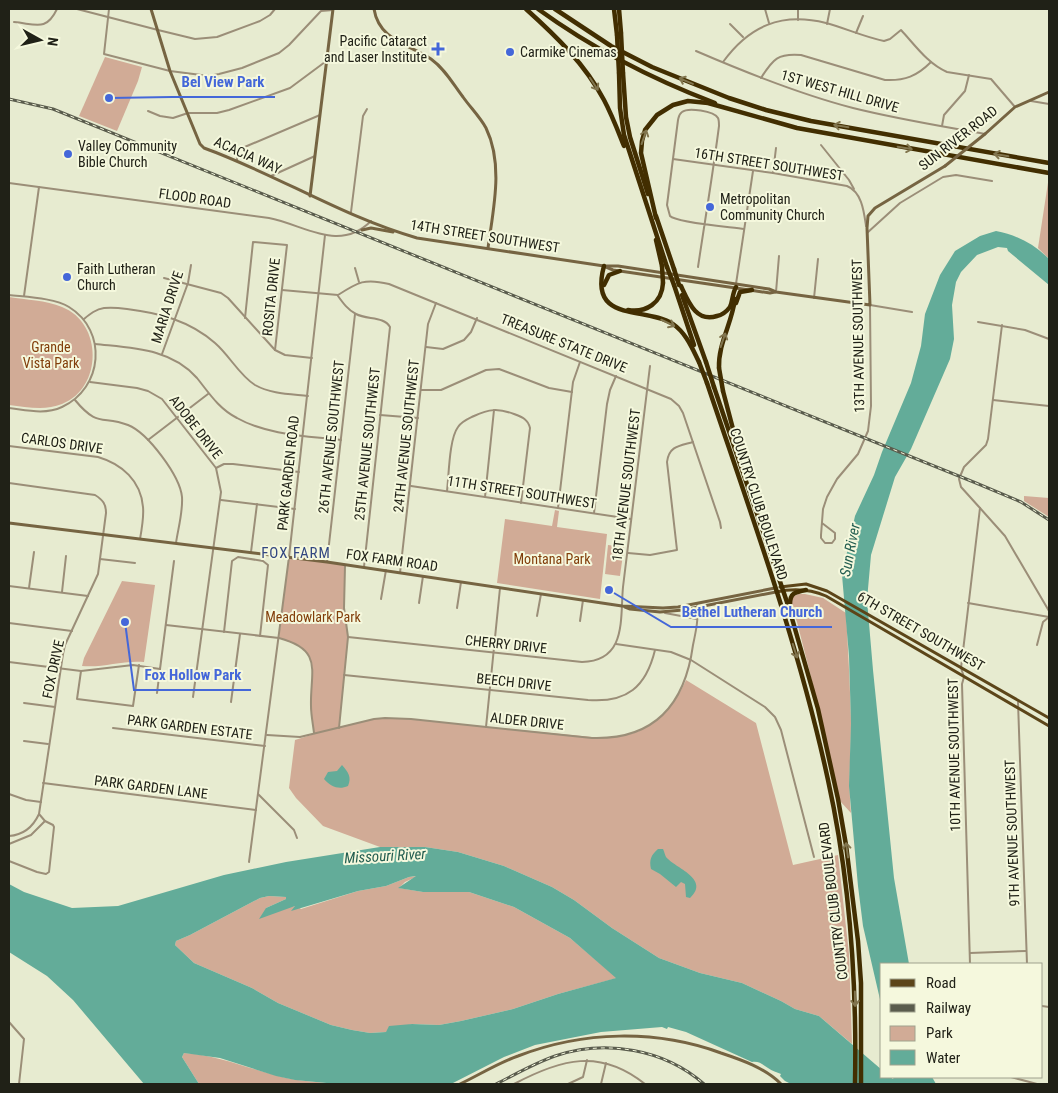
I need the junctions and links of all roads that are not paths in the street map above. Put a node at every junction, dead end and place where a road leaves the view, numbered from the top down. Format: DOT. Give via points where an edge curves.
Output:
graph roads {
  1 [pos="57,9"];
  2 [pos="77,9"];
  3 [pos="109,9"];
  4 [pos="151,9"];
  5 [pos="276,9"];
  6 [pos="333,9"];
  7 [pos="374,9"];
  8 [pos="526,9"];
  9 [pos="538,9"];
  10 [pos="555,9"];
  11 [pos="561,9"];
  12 [pos="614,9"];
  13 [pos="619,9"];
  14 [pos="765,9"];
  15 [pos="798,9"];
  16 [pos="830,9"];
  17 [pos="863,16"];
  18 [pos="108,17"];
  19 [pos="567,17"];
  20 [pos="798,20"];
  21 [pos="14,22"];
  22 [pos="730,24"];
  23 [pos="769,24"];
  24 [pos="827,24"];
  25 [pos="158,30"];
  26 [pos="856,32"];
  27 [pos="619,34"];
  28 [pos="743,38"];
  29 [pos="696,51"];
  30 [pos="327,61"];
  31 [pos="723,62"];
  32 [pos="931,62"];
  33 [pos="170,72"];
  34 [pos="621,73"];
  35 [pos="969,75"];
  36 [pos="761,78"];
  37 [pos="1049,92"];
  38 [pos="1029,101"];
  39 [pos="1049,104"];
  40 [pos="1015,107"];
  41 [pos="367,109"];
  42 [pos="148,111"];
  43 [pos="188,113"];
  44 [pos="320,115"];
  45 [pos="771,122"];
  46 [pos="942,126"];
  47 [pos="984,134"];
  48 [pos="821,145"];
  49 [pos="776,148"];
  50 [pos="315,156"];
  51 [pos="673,159"];
  52 [pos="237,160"];
  53 [pos="632,163"];
  54 [pos="1049,164"];
  55 [pos="714,165"];
  56 [pos="753,171"];
  57 [pos="773,173"];
  58 [pos="1049,173"];
  59 [pos="271,176"];
  60 [pos="992,181"];
  61 [pos="9,183"];
  62 [pos="39,187"];
  63 [pos="855,190"];
  64 [pos="310,196"];
  65 [pos="858,196"];
  66 [pos="351,214"];
  67 [pos="656,218"];
  68 [pos="371,221"];
  69 [pos="705,223"];
  70 [pos="866,228"];
  71 [pos="744,229"];
  72 [pos="362,230"];
  73 [pos="397,232"];
  74 [pos="867,233"];
  75 [pos="325,235"];
  76 [pos="488,248"];
  77 [pos="779,256"];
  78 [pos="818,259"];
  79 [pos="191,265"];
  80 [pos="604,266"];
  81 [pos="664,267"];
  82 [pos="698,267"];
  83 [pos="355,268"];
  84 [pos="620,271"];
  85 [pos="164,278"];
  86 [pos="359,282"];
  87 [pos="188,284"];
  88 [pos="604,285"];
  89 [pos="678,285"];
  90 [pos="736,286"];
  91 [pos="282,290"];
  92 [pos="752,290"];
  93 [pos="776,292"];
  94 [pos="318,294"];
  95 [pos="9,295"];
  96 [pos="338,295"];
  97 [pos="24,297"];
  98 [pos="814,298"];
  99 [pos="436,302"];
  100 [pos="870,305"];
  101 [pos="912,312"];
  102 [pos="732,313"];
  103 [pos="355,314"];
  104 [pos="245,318"];
  105 [pos="477,318"];
  106 [pos="84,319"];
  107 [pos="175,319"];
  108 [pos="978,322"];
  109 [pos="1002,325"];
  110 [pos="1049,339"];
  111 [pos="95,344"];
  112 [pos="426,347"];
  113 [pos="275,350"];
  114 [pos="162,354"];
  115 [pos="312,358"];
  116 [pos="580,362"];
  117 [pos="699,362"];
  118 [pos="650,366"];
  119 [pos="616,376"];
  120 [pos="90,382"];
  121 [pos="647,388"];
  122 [pos="421,390"];
  123 [pos="572,392"];
  124 [pos="208,394"];
  125 [pos="308,396"];
  126 [pos="74,400"];
  127 [pos="993,400"];
  128 [pos="1049,406"];
  129 [pos="9,408"];
  130 [pos="494,409"];
  131 [pos="380,415"];
  132 [pos="177,417"];
  133 [pos="418,418"];
  134 [pos="304,435"];
  135 [pos="148,440"];
  136 [pos="341,440"];
  137 [pos="693,442"];
  138 [pos="9,446"];
  139 [pos="740,462"];
  140 [pos="216,468"];
  141 [pos="299,472"];
  142 [pos="9,483"];
  143 [pos="410,486"];
  144 [pos="447,491"];
  145 [pos="484,497"];
  146 [pos="220,500"];
  147 [pos="522,503"];
  148 [pos="256,504"];
  149 [pos="558,508"];
  150 [pos="980,508"];
  151 [pos="295,509"];
  152 [pos="594,513"];
  153 [pos="631,519"];
  154 [pos="9,522"];
  155 [pos="822,523"];
  156 [pos="721,528"];
  157 [pos="104,534"];
  158 [pos="140,539"];
  159 [pos="176,543"];
  160 [pos="213,548"];
  161 [pos="34,552"];
  162 [pos="250,552"];
  163 [pos="628,552"];
  164 [pos="66,556"];
  165 [pos="290,557"];
  166 [pos="100,559"];
  167 [pos="174,561"];
  168 [pos="327,562"];
  169 [pos="135,563"];
  170 [pos="345,565"];
  171 [pos="364,568"];
  172 [pos="386,570"];
  173 [pos="400,573"];
  174 [pos="423,576"];
  175 [pos="461,582"];
  176 [pos="9,586"];
  177 [pos="29,588"];
  178 [pos="500,588"];
  179 [pos="783,588"];
  180 [pos="776,590"];
  181 [pos="806,590"];
  182 [pos="62,592"];
  183 [pos="541,594"];
  184 [pos="88,596"];
  185 [pos="382,599"];
  186 [pos="583,600"];
  187 [pos="419,603"];
  188 [pos="697,603"];
  189 [pos="968,604"];
  190 [pos="622,606"];
  191 [pos="457,608"];
  192 [pos="698,608"];
  193 [pos="789,608"];
  194 [pos="660,612"];
  195 [pos="1049,612"];
  196 [pos="537,616"];
  197 [pos="1049,617"];
  198 [pos="697,619"];
  199 [pos="580,621"];
  200 [pos="9,623"];
  201 [pos="166,625"];
  202 [pos="203,629"];
  203 [pos="72,631"];
  204 [pos="224,632"];
  205 [pos="240,634"];
  206 [pos="260,636"];
  207 [pos="348,637"];
  208 [pos="279,638"];
  209 [pos="616,644"];
  210 [pos="1036,645"];
  211 [pos="655,650"];
  212 [pos="493,652"];
  213 [pos="691,660"];
  214 [pos="9,662"];
  215 [pos="139,666"];
  216 [pos="61,668"];
  217 [pos="961,668"];
  218 [pos="160,669"];
  219 [pos="81,671"];
  220 [pos="344,674"];
  221 [pos="964,677"];
  222 [pos="490,690"];
  223 [pos="157,693"];
  224 [pos="193,697"];
  225 [pos="1018,701"];
  226 [pos="231,702"];
  227 [pos="24,703"];
  228 [pos="55,707"];
  229 [pos="1018,708"];
  230 [pos="1049,718"];
  231 [pos="1049,726"];
  232 [pos="486,727"];
  233 [pos="113,728"];
  234 [pos="339,728"];
  235 [pos="314,734"];
  236 [pos="266,735"];
  237 [pos="24,741"];
  238 [pos="48,744"];
  239 [pos="265,746"];
  240 [pos="43,783"];
  241 [pos="9,794"];
  242 [pos="258,794"];
  243 [pos="41,802"];
  244 [pos="256,810"];
  245 [pos="39,814"];
  246 [pos="45,821"];
  247 [pos="9,836"];
  248 [pos="297,838"];
  249 [pos="9,844"];
  250 [pos="814,857"];
  251 [pos="9,861"];
  252 [pos="249,862"];
  253 [pos="1026,951"];
  254 [pos="970,952"];
  255 [pos="970,963"];
  256 [pos="1027,963"];
  257 [pos="9,1022"];
  258 [pos="858,1038"];
  259 [pos="587,1060"];
  260 [pos="606,1063"];
  261 [pos="1015,1078"];
  262 [pos="19,1084"];
  263 [pos="460,1084"];
  264 [pos="514,1084"];
  265 [pos="568,1084"];
  266 [pos="600,1084"];
  267 [pos="645,1084"];
  268 [pos="781,1084"];
  269 [pos="855,1084"];
  270 [pos="861,1084"];
  271 [pos="1037,1084"];
  1 -- 21 [label="street" via="53,18 43,25"];
  2 -- 18 [label="street"];
  3 -- 18 [label="street"];
  4 -- 25 [label="street, ACACIA WAY"];
  5 -- 25 [label="street" via="260,21 217,36 195,39"];
  6 -- 30 [label="street"];
  6 -- 33 [label="street" via="322,11 278,53 255,63 209,76"];
  7 -- 76 [label="street" via="378,24 386,34 442,68 485,127 495,170"];
  8 -- 53 [label="highway, one-way" via="566,48 592,81"];
  9 -- 45 [label="highway" via="566,30 632,68"];
  10 -- 19 [label="highway"];
  11 -- 19 [label="highway"];
  12 -- 27 [label="highway"];
  13 -- 27 [label="highway"];
  14 -- 23 [label="street"];
  15 -- 20 [label="street"];
  16 -- 24 [label="street"];
  17 -- 26 [label="street"];
  18 -- 25 [label="street"];
  18 -- 33 [label="street" via="104,54"];
  54 -- 19 [label="highway, one-way" via="766,110 652,67 611,46"];
  20 -- 23 [label="street"];
  20 -- 24 [label="street"];
  22 -- 28 [label="street"];
  23 -- 28 [label="street"];
  24 -- 26 [label="street"];
  25 -- 33 [label="street, ACACIA WAY"];
  26 -- 32 [label="street" via="884,41 901,30"];
  27 -- 34 [label="highway, bridge"];
  28 -- 31 [label="street"];
  29 -- 31 [label="street, 1ST WEST HILL DRIVE"];
  30 -- 43 [label="street" via="290,88 276,94 217,113"];
  30 -- 44 [label="street"];
  31 -- 36 [label="street, 1ST WEST HILL DRIVE"];
  32 -- 35 [label="street" via="947,72"];
  32 -- 36 [label="street" via="921,72 897,81 787,54 776,58"];
  33 -- 43 [label="street, ACACIA WAY"];
  34 -- 53 [label="highway" via="622,123"];
  34 -- 67 [label="highway" via="630,137"];
  35 -- 40 [label="street" via="991,79"];
  35 -- 46 [label="street" via="964,91 944,115"];
  36 -- 46 [label="street, 1ST WEST HILL DRIVE" via="852,107"];
  37 -- 38 [label="street, SUN RIVER ROAD"];
  38 -- 39 [label="street"];
  38 -- 40 [label="street, SUN RIVER ROAD"];
  40 -- 47 [label="street, SUN RIVER ROAD"];
  41 -- 66 [label="street" via="363,116"];
  42 -- 43 [label="street" via="174,118"];
  43 -- 52 [label="street, ACACIA WAY" via="204,148"];
  44 -- 50 [label="street"];
  44 -- 52 [label="street" via="240,149"];
  45 -- 58 [label="highway, one-way"];
  67 -- 45 [label="highway, one-way" via="641,153 646,130 657,115 674,105 698,101"];
  46 -- 47 [label="street, 1ST WEST HILL DRIVE"];
  47 -- 70 [label="street, SUN RIVER ROAD, bridge" via="945,166 871,211"];
  48 -- 63 [label="street"];
  49 -- 57 [label="street"];
  50 -- 59 [label="street"];
  50 -- 64 [label="street"];
  51 -- 55 [label="street, 16TH STREET SOUTHWEST"];
  51 -- 55 [label="street" via="680,114 690,109 718,117"];
  51 -- 69 [label="street" via="667,205 670,216 676,220"];
  52 -- 59 [label="street, ACACIA WAY"];
  53 -- 81 [label="highway, COUNTRY CLUB BOULEVARD"];
  55 -- 56 [label="street, 16TH STREET SOUTHWEST"];
  55 -- 69 [label="street"];
  56 -- 57 [label="street, 16TH STREET SOUTHWEST"];
  56 -- 71 [label="street"];
  57 -- 63 [label="street, 16TH STREET SOUTHWEST"];
  59 -- 64 [label="street, ACACIA WAY"];
  60 -- 74 [label="street" via="956,175 943,177 900,203"];
  61 -- 62 [label="street, FLOOD ROAD"];
  62 -- 75 [label="street, FLOOD ROAD" via="270,218"];
  62 -- 97 [label="street"];
  63 -- 65 [label="street, 16TH STREET SOUTHWEST"];
  64 -- 66 [label="street, 14TH STREET SOUTHWEST"];
  65 -- 70 [label="street, 13TH AVENUE SOUTHWEST"];
  66 -- 68 [label="street, 14TH STREET SOUTHWEST"];
  67 -- 89 [label="highway, COUNTRY CLUB BOULEVARD, bridge"];
  68 -- 72 [label="street"];
  68 -- 73 [label="street, 14TH STREET SOUTHWEST"];
  69 -- 71 [label="street"];
  69 -- 82 [label="street"];
  70 -- 74 [label="street, 13TH AVENUE SOUTHWEST"];
  71 -- 90 [label="street"];
  72 -- 73 [label="street" via="371,228"];
  72 -- 75 [label="street, FLOOD ROAD" via="352,235"];
  73 -- 76 [label="street, 14TH STREET SOUTHWEST"];
  74 -- 100 [label="street, 13TH AVENUE SOUTHWEST"];
  75 -- 94 [label="street, PARK GARDEN ROAD"];
  76 -- 80 [label="street, 14TH STREET SOUTHWEST"];
  77 -- 93 [label="street"];
  78 -- 98 [label="street"];
  79 -- 87 [label="street, MARIA DRIVE"];
  80 -- 84 [label="street, 14TH STREET SOUTHWEST"];
  80 -- 88 [label="highway"];
  80 -- 90 [label="street, 14TH STREET SOUTHWEST"];
  80 -- 117 [label="highway, one-way" via="601,284 609,302 623,311 672,324 687,338"];
  81 -- 88 [label="highway, bridge" via="662,292 647,308 626,310 616,305"];
  81 -- 89 [label="highway, COUNTRY CLUB BOULEVARD, bridge"];
  83 -- 86 [label="street"];
  84 -- 88 [label="highway" via="612,272"];
  84 -- 90 [label="street, 14TH STREET SOUTHWEST"];
  85 -- 87 [label="street"];
  86 -- 96 [label="street"];
  86 -- 99 [label="street, TREASURE STATE DRIVE" via="389,284"];
  87 -- 104 [label="street" via="221,293"];
  87 -- 107 [label="street, MARIA DRIVE"];
  89 -- 90 [label="highway" via="691,306 706,317 721,315 728,309"];
  89 -- 117 [label="highway, COUNTRY CLUB BOULEVARD"];
  89 -- 139 [label="highway, COUNTRY CLUB BOULEVARD, bridge"];
  90 -- 92 [label="street, 14TH STREET SOUTHWEST"];
  90 -- 93 [label="street, 14TH STREET SOUTHWEST"];
  90 -- 102 [label="highway"];
  91 -- 94 [label="street"];
  91 -- 104 [label="street, ROSITA DRIVE" via="286,245 253,242"];
  91 -- 113 [label="street, ROSITA DRIVE"];
  92 -- 93 [label="street, 14TH STREET SOUTHWEST"];
  92 -- 102 [label="highway" via="738,294"];
  93 -- 98 [label="street, 14TH STREET SOUTHWEST"];
  94 -- 96 [label="street"];
  94 -- 115 [label="street, PARK GARDEN ROAD"];
  95 -- 97 [label="street"];
  96 -- 103 [label="street"];
  97 -- 106 [label="street" via="63,304"];
  98 -- 100 [label="street, 14TH STREET SOUTHWEST"];
  99 -- 105 [label="street, TREASURE STATE DRIVE"];
  99 -- 112 [label="street, 24TH AVENUE SOUTHWEST" via="428,324"];
  100 -- 101 [label="street, 14TH STREET SOUTHWEST"];
  100 -- 155 [label="street, 13TH AVENUE SOUTHWEST" via="871,406 868,431 858,454 827,497"];
  139 -- 102 [label="highway, one-way, bridge" via="719,368 721,346"];
  103 -- 131 [label="street, 25TH AVENUE SOUTHWEST" via="382,320 390,328"];
  103 -- 136 [label="street, 26TH AVENUE SOUTHWEST"];
  104 -- 113 [label="street"];
  105 -- 112 [label="street" via="464,340 443,349"];
  105 -- 116 [label="street, TREASURE STATE DRIVE"];
  106 -- 107 [label="street" via="98,310 111,307 147,311"];
  106 -- 111 [label="street"];
  107 -- 114 [label="street, MARIA DRIVE"];
  107 -- 125 [label="street" via="216,344 254,384 273,391"];
  108 -- 109 [label="street"];
  109 -- 110 [label="street"];
  109 -- 127 [label="street"];
  111 -- 114 [label="street"];
  111 -- 120 [label="street" via="96,358"];
  112 -- 122 [label="street, 24TH AVENUE SOUTHWEST"];
  113 -- 115 [label="street" via="285,355"];
  114 -- 124 [label="street" via="196,377"];
  115 -- 125 [label="street, PARK GARDEN ROAD"];
  116 -- 119 [label="street, TREASURE STATE DRIVE"];
  116 -- 123 [label="street"];
  117 -- 180 [label="highway, COUNTRY CLUB BOULEVARD, bridge"];
  118 -- 121 [label="street, 18TH AVENUE SOUTHWEST"];
  119 -- 121 [label="street, TREASURE STATE DRIVE"];
  119 -- 152 [label="street" via="607,404"];
  120 -- 126 [label="street"];
  120 -- 132 [label="street, ADOBE DRIVE" via="148,391 162,399"];
  121 -- 137 [label="street, TREASURE STATE DRIVE" via="679,406"];
  121 -- 153 [label="street, 18TH AVENUE SOUTHWEST"];
  122 -- 123 [label="street" via="441,390 486,370 499,369 549,388"];
  122 -- 133 [label="street, 24TH AVENUE SOUTHWEST"];
  123 -- 149 [label="street"];
  124 -- 132 [label="street"];
  124 -- 134 [label="street" via="227,412 244,422"];
  125 -- 134 [label="street, PARK GARDEN ROAD"];
  126 -- 129 [label="street" via="46,411"];
  126 -- 135 [label="street" via="93,418 127,425"];
  127 -- 128 [label="street"];
  127 -- 150 [label="street" via="986,445 964,467 959,479 961,487"];
  130 -- 144 [label="street" via="463,421 458,427 453,436"];
  130 -- 145 [label="street"];
  130 -- 147 [label="street" via="529,422"];
  131 -- 133 [label="street"];
  131 -- 171 [label="street, 25TH AVENUE SOUTHWEST"];
  132 -- 135 [label="street"];
  132 -- 140 [label="street, ADOBE DRIVE"];
  133 -- 143 [label="street, 24TH AVENUE SOUTHWEST"];
  134 -- 136 [label="street"];
  134 -- 141 [label="street, PARK GARDEN ROAD"];
  135 -- 159 [label="street" via="180,488"];
  136 -- 168 [label="street, 26TH AVENUE SOUTHWEST"];
  137 -- 156 [label="street, TREASURE STATE DRIVE"];
  137 -- 163 [label="street" via="673,448 668,453 677,550 650,555"];
  138 -- 158 [label="street, CARLOS DRIVE" via="98,457 119,466 128,473 140,494 143,516"];
  139 -- 179 [label="highway, COUNTRY CLUB BOULEVARD"];
  140 -- 141 [label="street" via="233,464"];
  140 -- 146 [label="street, ADOBE DRIVE"];
  141 -- 151 [label="street, PARK GARDEN ROAD"];
  142 -- 157 [label="street, FOX DRIVE" via="95,495 106,506"];
  143 -- 144 [label="street, 11TH STREET SOUTHWEST"];
  143 -- 173 [label="street, 24TH AVENUE SOUTHWEST"];
  144 -- 145 [label="street, 11TH STREET SOUTHWEST"];
  145 -- 147 [label="street, 11TH STREET SOUTHWEST"];
  146 -- 148 [label="street"];
  146 -- 160 [label="street, ADOBE DRIVE"];
  147 -- 149 [label="street, 11TH STREET SOUTHWEST"];
  148 -- 151 [label="street"];
  148 -- 162 [label="street"];
  149 -- 152 [label="street, 11TH STREET SOUTHWEST"];
  150 -- 189 [label="street, 10TH AVENUE SOUTHWEST"];
  150 -- 195 [label="street" via="1005,536"];
  151 -- 165 [label="street, PARK GARDEN ROAD"];
  152 -- 153 [label="street, 11TH STREET SOUTHWEST"];
  153 -- 163 [label="street, 18TH AVENUE SOUTHWEST"];
  154 -- 157 [label="street, FOX FARM ROAD"];
  155 -- 155 [label="street, 13TH AVENUE SOUTHWEST" via="834,532 833,542 823,542"];
  157 -- 158 [label="street, FOX FARM ROAD"];
  157 -- 166 [label="street, FOX DRIVE"];
  158 -- 159 [label="street, FOX FARM ROAD"];
  159 -- 160 [label="street, FOX FARM ROAD"];
  160 -- 162 [label="street, FOX FARM ROAD"];
  160 -- 202 [label="street, ADOBE DRIVE"];
  161 -- 177 [label="street"];
  162 -- 165 [label="street, FOX FARM ROAD"];
  163 -- 190 [label="street, 18TH AVENUE SOUTHWEST"];
  164 -- 182 [label="street"];
  165 -- 168 [label="street, FOX FARM ROAD"];
  165 -- 208 [label="street, PARK GARDEN ROAD"];
  166 -- 169 [label="street"];
  166 -- 184 [label="street, FOX DRIVE" via="98,574"];
  167 -- 201 [label="street"];
  168 -- 170 [label="street, FOX FARM ROAD"];
  170 -- 171 [label="street, FOX FARM ROAD"];
  170 -- 207 [label="street" via="344,608"];
  171 -- 172 [label="street, FOX FARM ROAD"];
  172 -- 173 [label="street, FOX FARM ROAD"];
  172 -- 185 [label="street"];
  173 -- 174 [label="street, FOX FARM ROAD"];
  174 -- 175 [label="street, FOX FARM ROAD"];
  174 -- 187 [label="street"];
  175 -- 178 [label="street, FOX FARM ROAD"];
  175 -- 191 [label="street"];
  176 -- 177 [label="street"];
  177 -- 182 [label="street"];
  178 -- 183 [label="street, FOX FARM ROAD"];
  178 -- 212 [label="street"];
  179 -- 180 [label="main road, 6TH STREET SOUTHWEST"];
  179 -- 181 [label="main road, 6TH STREET SOUTHWEST"];
  179 -- 193 [label="highway, COUNTRY CLUB BOULEVARD"];
  179 -- 217 [label="main road, 6TH STREET SOUTHWEST" via="806,584 821,588"];
  180 -- 188 [label="street, FOX FARM ROAD"];
  180 -- 192 [label="street, FOX FARM ROAD"];
  180 -- 258 [label="highway, COUNTRY CLUB BOULEVARD, one-way" via="811,706 838,830 850,920"];
  181 -- 193 [label="highway" via="792,594"];
  181 -- 221 [label="main road, 6TH STREET SOUTHWEST" via="833,600"];
  182 -- 184 [label="street"];
  183 -- 186 [label="street, FOX FARM ROAD"];
  183 -- 196 [label="street"];
  184 -- 203 [label="street, FOX DRIVE"];
  186 -- 190 [label="street, FOX FARM ROAD"];
  186 -- 199 [label="street"];
  188 -- 190 [label="street, FOX FARM ROAD" via="663,608"];
  188 -- 192 [label="street, ALDER DRIVE"];
  189 -- 197 [label="street"];
  189 -- 217 [label="street, 10TH AVENUE SOUTHWEST"];
  190 -- 194 [label="street, FOX FARM ROAD"];
  190 -- 209 [label="street"];
  192 -- 194 [label="street, FOX FARM ROAD"];
  192 -- 198 [label="street, ALDER DRIVE"];
  258 -- 193 [label="highway, COUNTRY CLUB BOULEVARD, one-way" via="861,984 846,845 818,709"];
  194 -- 198 [label="street, FOX FARM ROAD"];
  197 -- 210 [label="street" via="1043,622"];
  198 -- 213 [label="street, ALDER DRIVE"];
  200 -- 203 [label="street"];
  201 -- 202 [label="street"];
  201 -- 218 [label="street"];
  202 -- 204 [label="street"];
  202 -- 224 [label="street, ADOBE DRIVE"];
  203 -- 216 [label="street, FOX DRIVE" via="65,645"];
  204 -- 205 [label="street"];
  204 -- 206 [label="street" via="232,562 238,557 263,561 268,565"];
  205 -- 206 [label="street"];
  205 -- 226 [label="street"];
  206 -- 208 [label="street"];
  207 -- 212 [label="street, CHERRY DRIVE"];
  207 -- 220 [label="street"];
  208 -- 235 [label="street" via="300,646 314,669 310,705"];
  208 -- 236 [label="street, PARK GARDEN ROAD"];
  209 -- 211 [label="street"];
  209 -- 212 [label="street, CHERRY DRIVE" via="608,654 591,661"];
  211 -- 213 [label="street"];
  211 -- 222 [label="street, BEECH DRIVE" via="651,666 637,687 612,700"];
  212 -- 222 [label="street"];
  213 -- 232 [label="street, ALDER DRIVE" via="686,680 674,702 656,720 631,734 592,738"];
  213 -- 250 [label="street" via="765,707 775,717"];
  214 -- 216 [label="street"];
  215 -- 218 [label="street"];
  215 -- 219 [label="street"];
  215 -- 219 [label="street" via="133,706 78,699"];
  216 -- 219 [label="street"];
  216 -- 228 [label="street, FOX DRIVE"];
  217 -- 221 [label="street, 10TH AVENUE SOUTHWEST"];
  217 -- 225 [label="main road, 6TH STREET SOUTHWEST"];
  218 -- 223 [label="street"];
  220 -- 222 [label="street, BEECH DRIVE"];
  220 -- 234 [label="street"];
  221 -- 229 [label="main road, 6TH STREET SOUTHWEST"];
  221 -- 254 [label="street, 10TH AVENUE SOUTHWEST"];
  222 -- 232 [label="street"];
  225 -- 229 [label="street, 9TH AVENUE SOUTHWEST"];
  225 -- 230 [label="main road, 6TH STREET SOUTHWEST"];
  227 -- 228 [label="street"];
  228 -- 238 [label="street, FOX DRIVE"];
  229 -- 231 [label="main road, 6TH STREET SOUTHWEST"];
  229 -- 253 [label="street, 9TH AVENUE SOUTHWEST"];
  232 -- 234 [label="street, ALDER DRIVE" via="385,718"];
  233 -- 239 [label="street, PARK GARDEN ESTATE"];
  234 -- 235 [label="street, ALDER DRIVE"];
  235 -- 236 [label="street, ALDER DRIVE" via="292,738"];
  236 -- 239 [label="street, PARK GARDEN ROAD"];
  237 -- 238 [label="street"];
  238 -- 240 [label="street, FOX DRIVE"];
  239 -- 242 [label="street, PARK GARDEN ROAD"];
  240 -- 243 [label="street, FOX DRIVE"];
  240 -- 244 [label="street, PARK GARDEN LANE"];
  241 -- 243 [label="street"];
  242 -- 244 [label="street, PARK GARDEN ROAD"];
  242 -- 248 [label="street" via="294,830"];
  243 -- 245 [label="street, FOX DRIVE"];
  244 -- 252 [label="street, PARK GARDEN ROAD"];
  245 -- 246 [label="street"];
  245 -- 247 [label="street" via="24,832"];
  246 -- 249 [label="street" via="31,835"];
  246 -- 251 [label="street" via="53,824 54,830 48,873"];
  253 -- 254 [label="street"];
  253 -- 256 [label="street, 9TH AVENUE SOUTHWEST"];
  254 -- 255 [label="street, 10TH AVENUE SOUTHWEST"];
  257 -- 262 [label="street" via="24,1039"];
  258 -- 269 [label="highway"];
  258 -- 270 [label="highway"];
  259 -- 260 [label="street"];
  259 -- 264 [label="street" via="560,1064"];
  259 -- 265 [label="street" via="583,1077"];
  260 -- 266 [label="street"];
  260 -- 267 [label="street" via="628,1072"];
  261 -- 271 [label="street"];
  263 -- 268 [label="street" via="517,1056 545,1047 586,1038 625,1036 703,1046 754,1066"];
}
